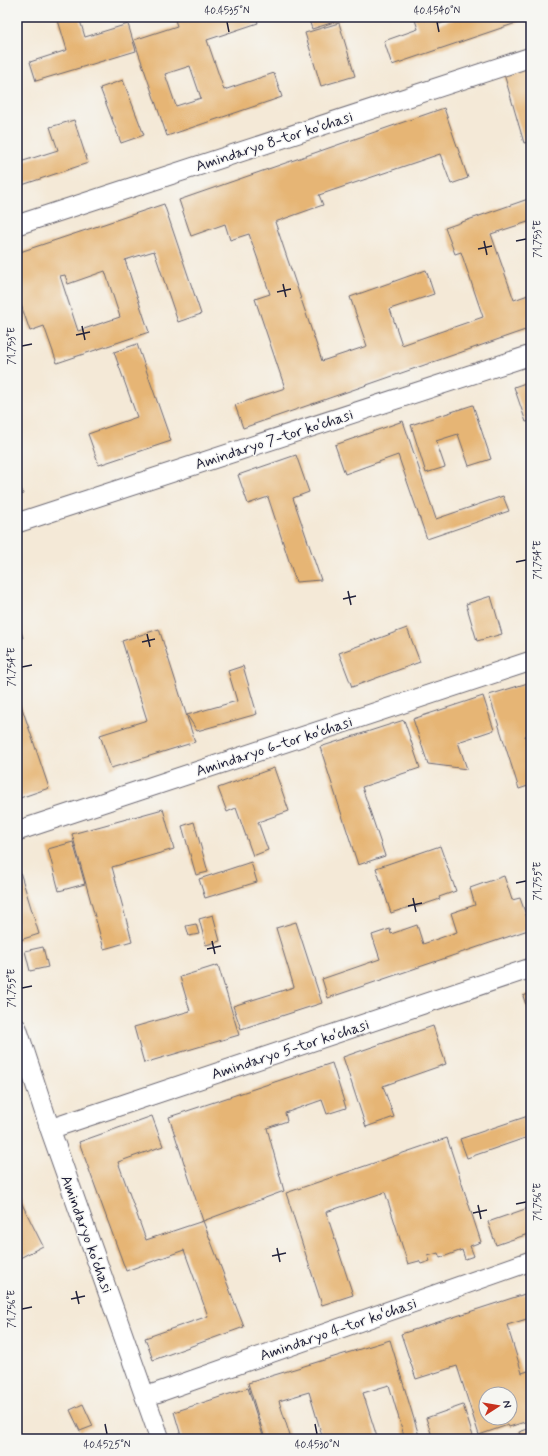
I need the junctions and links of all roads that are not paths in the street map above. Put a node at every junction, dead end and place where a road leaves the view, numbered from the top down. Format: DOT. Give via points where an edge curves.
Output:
graph roads {
  1 [pos="531,57"];
  2 [pos="17,224"];
  3 [pos="531,355"];
  4 [pos="17,523"];
  5 [pos="531,661"];
  6 [pos="17,830"];
  7 [pos="531,968"];
  8 [pos="17,1028"];
  9 [pos="50,1129"];
  10 [pos="531,1261"];
  11 [pos="145,1397"];
  12 [pos="160,1439"];
  1 -- 2 [label="street, Amindaryo 8-tor koʻchasi"];
  3 -- 4 [label="street, Amindaryo 7-tor koʻchasi"];
  5 -- 6 [label="street, Amindaryo 6-tor koʻchasi"];
  7 -- 9 [label="street, Amindaryo 5-tor koʻchasi"];
  8 -- 9 [label="street, Amindaryo koʻchasi"];
  9 -- 11 [label="street, Amindaryo koʻchasi"];
  10 -- 11 [label="street, Amindaryo 4-tor koʻchasi"];
  11 -- 12 [label="street, Amindaryo koʻchasi"];
}
